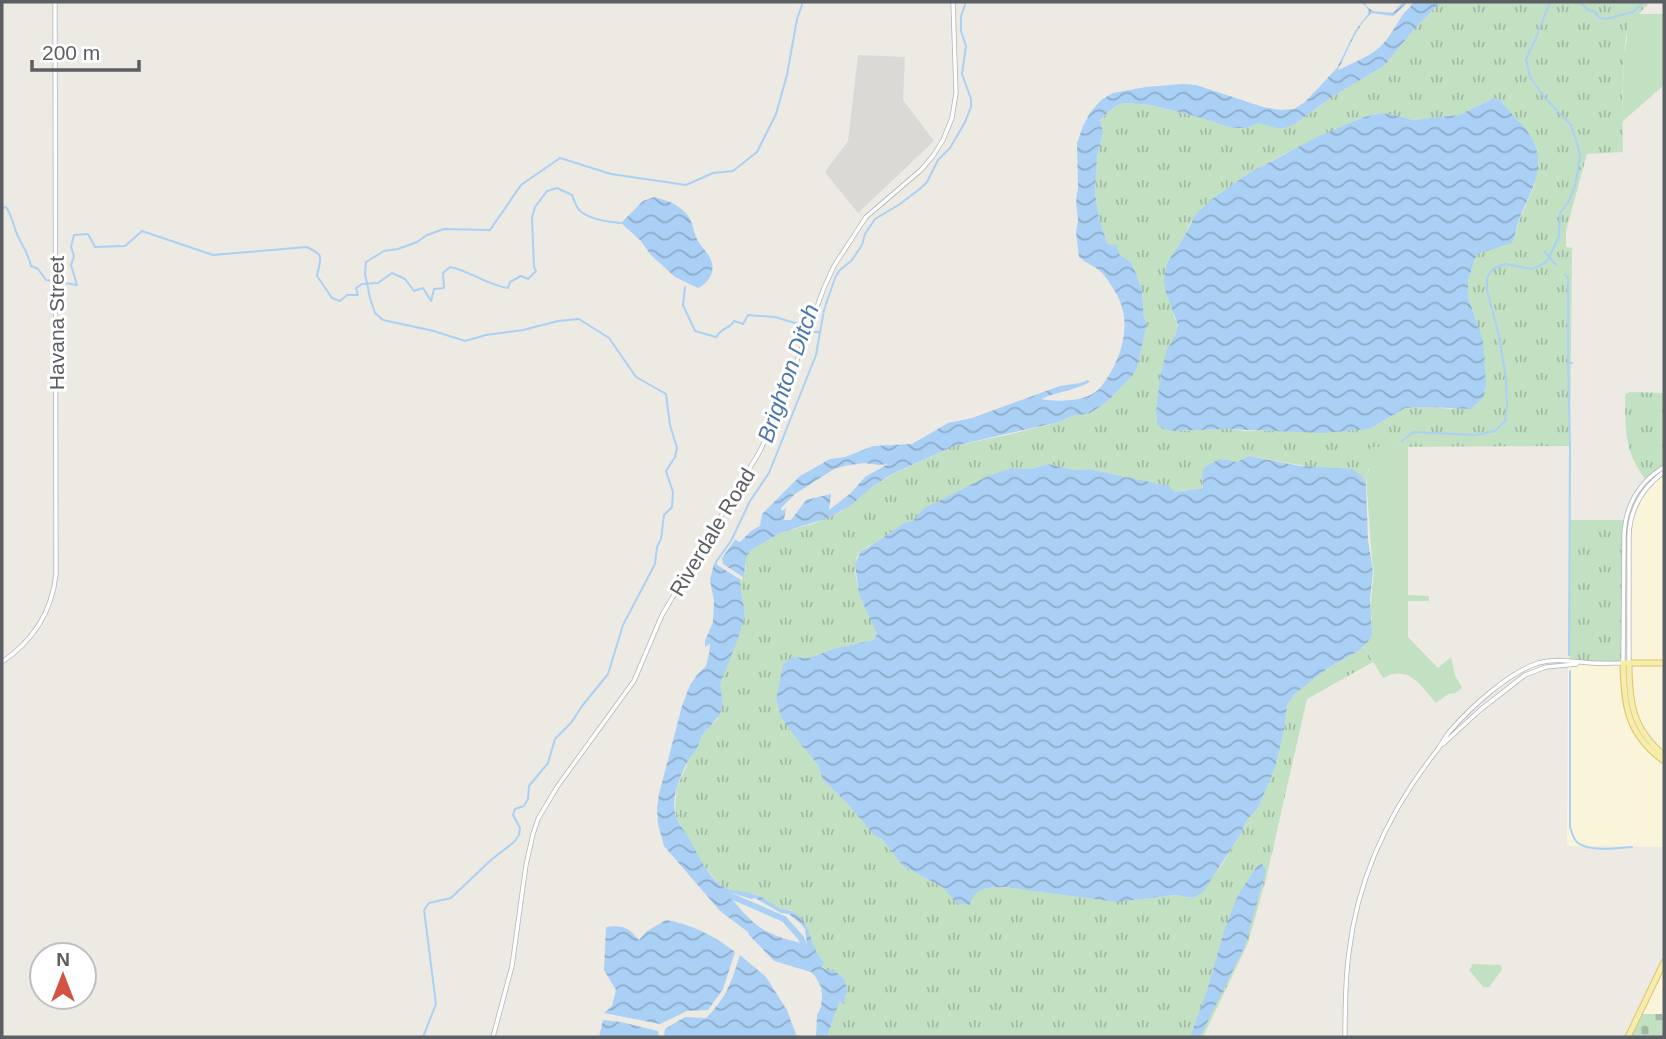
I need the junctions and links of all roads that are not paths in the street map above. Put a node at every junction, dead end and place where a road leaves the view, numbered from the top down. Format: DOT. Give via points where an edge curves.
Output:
graph roads {
  1 [pos="55,2"];
  2 [pos="953,2"];
  3 [pos="1664,467"];
  4 [pos="1664,472"];
  5 [pos="2,662"];
  6 [pos="1626,663"];
  7 [pos="1664,663"];
  8 [pos="1664,755"];
  9 [pos="1664,761"];
  10 [pos="1664,962"];
  11 [pos="493,1037"];
  12 [pos="1345,1037"];
  13 [pos="1628,1037"];
  1 -- 5 [label="street, Havana Street" via="57,568 51,600 41,621 30,638"];
  2 -- 11 [label="street, Riverdale Road" via="956,93 943,139 921,170 866,217 834,266 760,451 662,615 634,681 541,813 531,840 512,966"];
  3 -- 6 [label="street" via="1646,480 1625,520"];
  4 -- 6 [label="street" via="1644,491 1630,524"];
  6 -- 7 [label="main road"];
  6 -- 8 [label="main road" via="1636,719"];
  6 -- 9 [label="main road" via="1624,698 1630,719 1642,742"];
  6 -- 12 [label="street" via="1558,660 1530,667 1506,681 1449,732 1397,808 1366,877 1349,949"];
  10 -- 13 [label="main road"];
}
